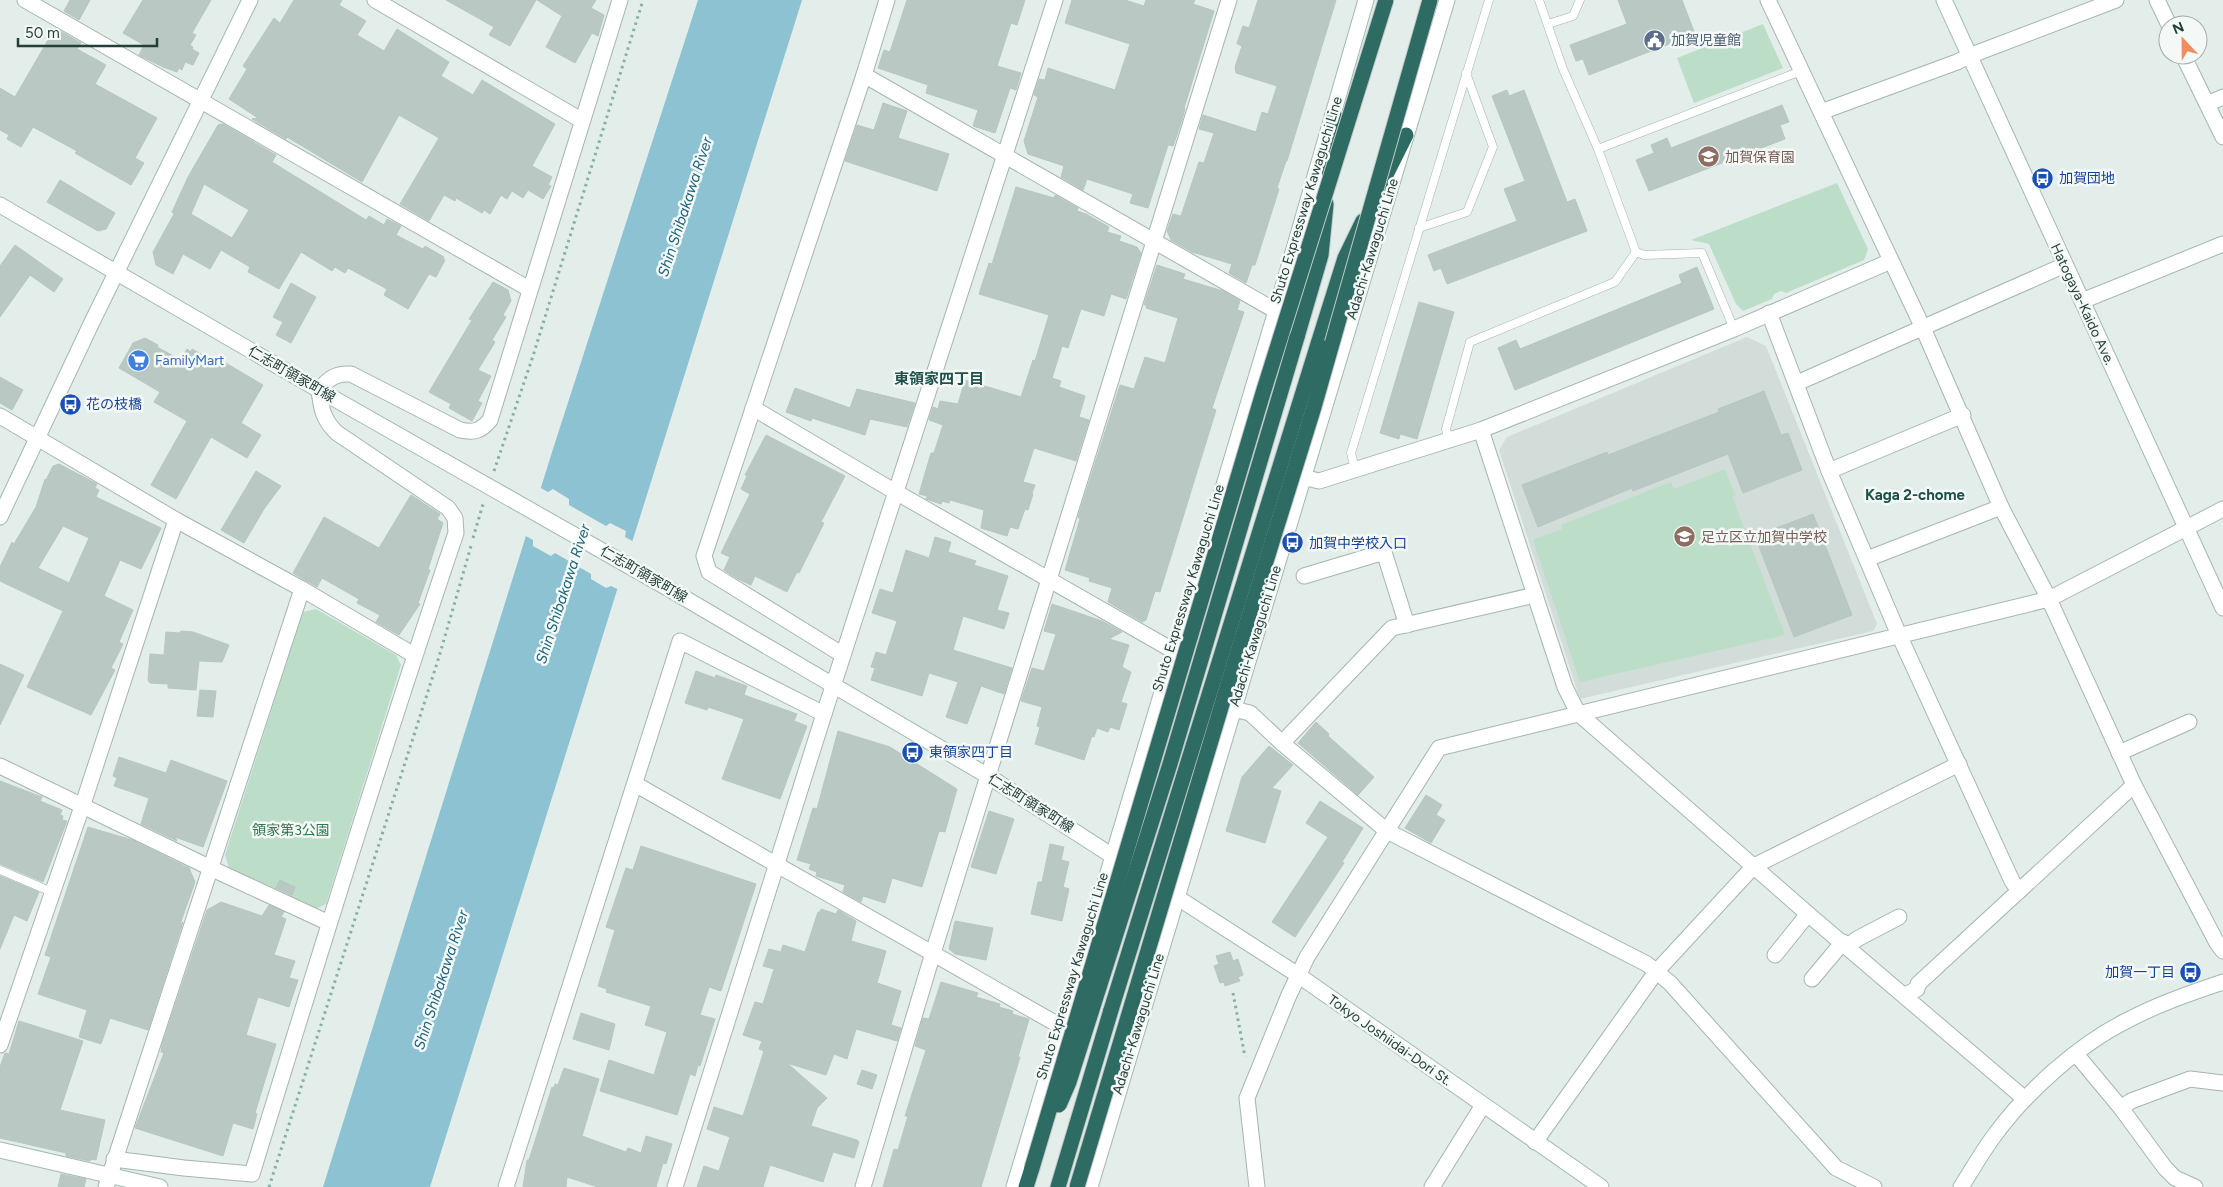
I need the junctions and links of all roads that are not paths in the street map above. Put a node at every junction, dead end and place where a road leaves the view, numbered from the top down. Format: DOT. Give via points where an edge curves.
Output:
graph roads {
  1 [pos="25,0"];
  2 [pos="250,0"];
  3 [pos="374,0"];
  4 [pos="620,0"];
  5 [pos="887,0"];
  6 [pos="1055,0"];
  7 [pos="1229,0"];
  8 [pos="1366,0"];
  9 [pos="1386,0"];
  10 [pos="1430,0"];
  11 [pos="1447,0"];
  12 [pos="1489,0"];
  13 [pos="1540,0"];
  14 [pos="1580,0"];
  15 [pos="1768,0"];
  16 [pos="1944,0"];
  17 [pos="2116,0"];
  18 [pos="2157,0"];
  19 [pos="2164,15"];
  20 [pos="1548,24"];
  21 [pos="1969,56"];
  22 [pos="2188,65"];
  23 [pos="1801,71"];
  24 [pos="1466,73"];
  25 [pos="864,75"];
  26 [pos="2223,97"];
  27 [pos="201,101"];
  28 [pos="2207,104"];
  29 [pos="1820,112"];
  30 [pos="1334,115"];
  31 [pos="581,120"];
  32 [pos="1406,135"];
  33 [pos="2223,137"];
  34 [pos="1598,148"];
  35 [pos="1004,155"];
  36 [pos="0,205"];
  37 [pos="1419,228"];
  38 [pos="1154,242"];
  39 [pos="2223,244"];
  40 [pos="1636,252"];
  41 [pos="1891,261"];
  42 [pos="2065,265"];
  43 [pos="116,271"];
  44 [pos="529,289"];
  45 [pos="2082,301"];
  46 [pos="1276,311"];
  47 [pos="1769,314"];
  48 [pos="1734,328"];
  49 [pos="1923,328"];
  50 [pos="1796,382"];
  51 [pos="320,390"];
  52 [pos="753,408"];
  53 [pos="1963,415"];
  54 [pos="0,416"];
  55 [pos="1482,430"];
  56 [pos="38,438"];
  57 [pos="1449,441"];
  58 [pos="1355,469"];
  59 [pos="1829,471"];
  60 [pos="1302,477"];
  61 [pos="896,492"];
  62 [pos="2001,506"];
  63 [pos="2223,509"];
  64 [pos="0,517"];
  65 [pos="176,520"];
  66 [pos="2186,527"];
  67 [pos="1867,559"];
  68 [pos="1304,576"];
  69 [pos="1049,580"];
  70 [pos="302,589"];
  71 [pos="1535,595"];
  72 [pos="2049,599"];
  73 [pos="2223,608"];
  74 [pos="1407,625"];
  75 [pos="1899,635"];
  76 [pos="1174,652"];
  77 [pos="844,655"];
  78 [pos="414,656"];
  79 [pos="834,686"];
  80 [pos="1233,708"];
  81 [pos="1578,713"];
  82 [pos="824,714"];
  83 [pos="2189,722"];
  84 [pos="1282,743"];
  85 [pos="2118,753"];
  86 [pos="1959,764"];
  87 [pos="0,766"];
  88 [pos="988,776"];
  89 [pos="635,784"];
  90 [pos="2134,785"];
  91 [pos="81,805"];
  92 [pos="1387,831"];
  93 [pos="1113,855"];
  94 [pos="777,865"];
  95 [pos="1754,866"];
  96 [pos="211,868"];
  97 [pos="0,870"];
  98 [pos="2019,891"];
  99 [pos="52,892"];
  100 [pos="1177,895"];
  101 [pos="1808,914"];
  102 [pos="1899,918"];
  103 [pos="329,923"];
  104 [pos="1845,944"];
  105 [pos="2223,951"];
  106 [pos="933,953"];
  107 [pos="1776,955"];
  108 [pos="1656,972"];
  109 [pos="1298,975"];
  110 [pos="1812,979"];
  111 [pos="2223,982"];
  112 [pos="1905,996"];
  113 [pos="1062,1027"];
  114 [pos="0,1045"];
  115 [pos="2076,1054"];
  116 [pos="2223,1083"];
  117 [pos="2025,1099"];
  118 [pos="1483,1105"];
  119 [pos="2121,1108"];
  120 [pos="1535,1142"];
  121 [pos="0,1150"];
  122 [pos="114,1159"];
  123 [pos="1032,1168"];
  124 [pos="108,1182"];
  125 [pos="160,1187"];
  126 [pos="506,1187"];
  127 [pos="675,1187"];
  128 [pos="863,1187"];
  129 [pos="1014,1187"];
  130 [pos="1026,1187"];
  131 [pos="1058,1187"];
  132 [pos="1077,1187"];
  133 [pos="1090,1187"];
  134 [pos="1257,1187"];
  135 [pos="1432,1187"];
  136 [pos="1601,1187"];
  137 [pos="1874,1187"];
  138 [pos="1961,1187"];
  139 [pos="2195,1187"];
  1 -- 27 [label="street"];
  2 -- 27 [label="street"];
  3 -- 31 [label="street"];
  4 -- 31 [label="street"];
  5 -- 25 [label="street"];
  6 -- 35 [label="street"];
  7 -- 38 [label="street"];
  8 -- 30 [label="street"];
  9 -- 123 [label="highway, Shuto Expressway Kawaguchi Line, bridge" via="1266,383"];
  10 -- 132 [label="highway, bridge" via="1316,398"];
  11 -- 32 [label="street, Adachi-Kawaguchi Line"];
  12 -- 24 [label="lane"];
  13 -- 20 [label="lane"];
  14 -- 20 [label="lane" via="1573,16"];
  15 -- 23 [label="street"];
  16 -- 21 [label="street, Hatogaya-Kaido Ave."];
  17 -- 21 [label="street"];
  18 -- 19 [label="street"];
  20 -- 34 [label="lane" via="1563,69"];
  21 -- 29 [label="street"];
  21 -- 42 [label="street, Hatogaya-Kaido Ave."];
  22 -- 28 [label="street"];
  23 -- 29 [label="street"];
  23 -- 34 [label="lane"];
  24 -- 37 [label="lane"];
  24 -- 37 [label="lane" via="1493,147 1467,212"];
  25 -- 35 [label="street"];
  25 -- 52 [label="street"];
  26 -- 28 [label="street"];
  27 -- 43 [label="street"];
  27 -- 44 [label="street"];
  28 -- 33 [label="street"];
  29 -- 41 [label="street"];
  30 -- 46 [label="street"];
  30 -- 123 [label="highway, bridge" via="1321,255 1170,764 1069,1082"];
  31 -- 44 [label="street"];
  32 -- 60 [label="street, Adachi-Kawaguchi Line"];
  32 -- 131 [label="highway, bridge" via="1345,258 1144,900"];
  34 -- 40 [label="lane"];
  35 -- 38 [label="street"];
  35 -- 61 [label="street"];
  36 -- 43 [label="street, 仁志町領家町線"];
  37 -- 58 [label="lane" via="1351,453"];
  38 -- 46 [label="street"];
  38 -- 69 [label="street"];
  39 -- 45 [label="street"];
  40 -- 48 [label="lane" via="1644,255 1702,253"];
  40 -- 57 [label="lane" via="1614,282 1470,342 1446,429"];
  41 -- 47 [label="street"];
  41 -- 49 [label="street"];
  42 -- 45 [label="street, Hatogaya-Kaido Ave."];
  42 -- 49 [label="street"];
  43 -- 51 [label="street, 仁志町領家町線"];
  43 -- 56 [label="street"];
  44 -- 51 [label="street" via="490,420 484,427 472,432 460,430 351,374 340,373 329,378"];
  45 -- 66 [label="street, Hatogaya-Kaido Ave."];
  46 -- 76 [label="street"];
  47 -- 48 [label="street"];
  47 -- 50 [label="street"];
  48 -- 55 [label="street"];
  49 -- 50 [label="street"];
  49 -- 53 [label="street"];
  50 -- 59 [label="street"];
  51 -- 78 [label="street" via="322,412 337,433 448,508 454,518 456,533"];
  51 -- 79 [label="street, 仁志町領家町線"];
  52 -- 61 [label="street"];
  52 -- 77 [label="street" via="704,556 706,564 710,572"];
  53 -- 59 [label="street"];
  53 -- 62 [label="street"];
  54 -- 56 [label="street"];
  55 -- 57 [label="street"];
  55 -- 71 [label="street"];
  56 -- 64 [label="street"];
  56 -- 65 [label="street"];
  57 -- 58 [label="street"];
  58 -- 60 [label="street" via="1320,480"];
  59 -- 67 [label="street"];
  60 -- 80 [label="street, Adachi-Kawaguchi Line"];
  61 -- 69 [label="street"];
  61 -- 77 [label="street"];
  62 -- 67 [label="street"];
  62 -- 72 [label="street"];
  63 -- 66 [label="street"];
  65 -- 70 [label="street"];
  65 -- 91 [label="street"];
  66 -- 72 [label="street"];
  66 -- 73 [label="street, Hatogaya-Kaido Ave."];
  67 -- 75 [label="street"];
  68 -- 74 [label="street" via="1384,552"];
  69 -- 76 [label="street"];
  69 -- 88 [label="street"];
  70 -- 78 [label="street"];
  70 -- 96 [label="street"];
  71 -- 74 [label="street"];
  71 -- 81 [label="street" via="1565,687"];
  72 -- 75 [label="street"];
  72 -- 85 [label="street"];
  74 -- 84 [label="street" via="1392,628"];
  75 -- 81 [label="street"];
  75 -- 86 [label="street"];
  76 -- 93 [label="street"];
  77 -- 79 [label="street"];
  78 -- 103 [label="street"];
  79 -- 82 [label="street"];
  79 -- 88 [label="street, 仁志町領家町線"];
  80 -- 84 [label="street" via="1250,713"];
  80 -- 100 [label="street, Adachi-Kawaguchi Line"];
  81 -- 92 [label="street" via="1439,748"];
  81 -- 95 [label="street"];
  82 -- 89 [label="street" via="680,641"];
  82 -- 94 [label="street"];
  83 -- 85 [label="street"];
  84 -- 92 [label="street"];
  85 -- 90 [label="street"];
  86 -- 95 [label="street"];
  86 -- 98 [label="street"];
  87 -- 91 [label="street"];
  88 -- 93 [label="street, 仁志町領家町線"];
  88 -- 106 [label="street"];
  89 -- 94 [label="street"];
  89 -- 126 [label="street"];
  90 -- 98 [label="street"];
  90 -- 105 [label="street"];
  91 -- 96 [label="street"];
  91 -- 99 [label="street"];
  92 -- 108 [label="street" via="1647,964"];
  92 -- 109 [label="street"];
  93 -- 100 [label="street, 仁志町領家町線"];
  93 -- 113 [label="street"];
  94 -- 106 [label="street"];
  94 -- 127 [label="street"];
  95 -- 101 [label="street"];
  95 -- 108 [label="street"];
  96 -- 103 [label="street"];
  96 -- 122 [label="street"];
  97 -- 99 [label="lane"];
  98 -- 112 [label="street" via="1918,984 1917,989"];
  99 -- 114 [label="street"];
  100 -- 109 [label="street, Tokyo Joshiidai-Dori St."];
  100 -- 133 [label="street, Adachi-Kawaguchi Line"];
  101 -- 104 [label="street"];
  101 -- 107 [label="street"];
  102 -- 104 [label="street"];
  103 -- 122 [label="street" via="252,1174"];
  104 -- 110 [label="street"];
  104 -- 112 [label="street"];
  106 -- 113 [label="street"];
  106 -- 128 [label="street"];
  108 -- 120 [label="street"];
  108 -- 137 [label="street" via="1670,983 1836,1168"];
  109 -- 118 [label="street, Tokyo Joshiidai-Dori St."];
  109 -- 134 [label="street" via="1248,1098"];
  111 -- 115 [label="street" via="2127,1020"];
  112 -- 117 [label="street"];
  113 -- 129 [label="street"];
  115 -- 117 [label="street"];
  115 -- 119 [label="street"];
  116 -- 119 [label="street" via="2190,1078"];
  117 -- 138 [label="street" via="1994,1136"];
  118 -- 120 [label="street, Tokyo Joshiidai-Dori St."];
  118 -- 135 [label="street"];
  119 -- 139 [label="street" via="2175,1178"];
  120 -- 136 [label="street, Tokyo Joshiidai-Dori St."];
  121 -- 124 [label="street"];
  122 -- 124 [label="street"];
  123 -- 130 [label="highway, Shuto Expressway Kawaguchi Line"];
  124 -- 125 [label="street"];
}
